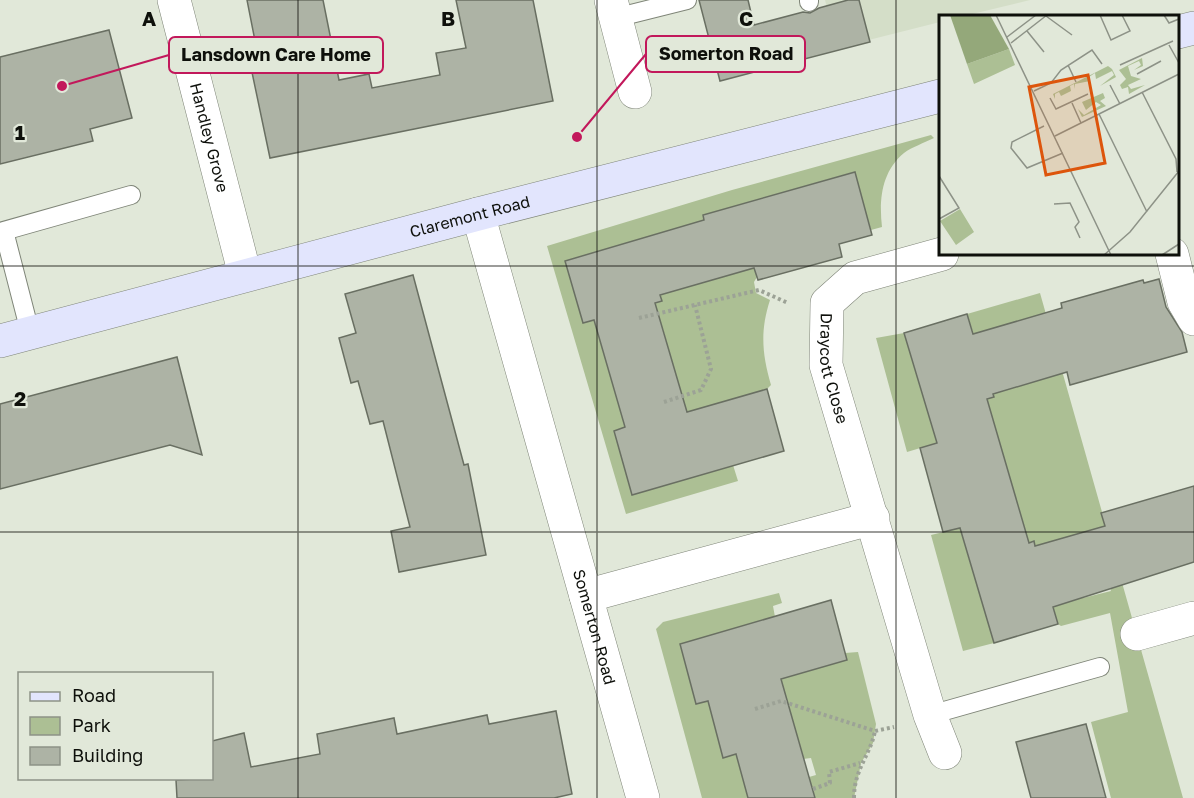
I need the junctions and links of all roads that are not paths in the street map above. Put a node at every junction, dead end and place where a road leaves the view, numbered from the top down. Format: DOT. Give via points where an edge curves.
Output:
graph roads {
  1 [pos="174,0"];
  2 [pos="687,0"];
  3 [pos="613,9"];
  4 [pos="1194,28"];
  5 [pos="1179,32"];
  6 [pos="635,92"];
  7 [pos="939,96"];
  8 [pos="130,195"];
  9 [pos="478,213"];
  10 [pos="2,231"];
  11 [pos="939,255"];
  12 [pos="1172,255"];
  13 [pos="245,275"];
  14 [pos="1194,320"];
  15 [pos="15,336"];
  16 [pos="873,518"];
  17 [pos="586,596"];
  18 [pos="1194,618"];
  19 [pos="1137,634"];
  20 [pos="1100,667"];
  21 [pos="930,716"];
  22 [pos="945,753"];
  23 [pos="643,798"];
  1 -- 13 [label="street, Handley Grove"];
  2 -- 3 [label="lane"];
  3 -- 6 [label="street"];
  4 -- 5 [label="street"];
  7 -- 9 [label="street, Claremont Road"];
  8 -- 10 [label="lane"];
  9 -- 13 [label="street, Claremont Road"];
  9 -- 17 [label="street, Somerton Road"];
  10 -- 15 [label="lane"];
  11 -- 16 [label="street, Draycott Close" via="855,278 827,303 826,365"];
  12 -- 14 [label="street" via="1184,302"];
  13 -- 15 [label="street, Claremont Road"];
  16 -- 17 [label="street"];
  16 -- 21 [label="street, Draycott Close"];
  17 -- 23 [label="street, Somerton Road"];
  18 -- 19 [label="street"];
  20 -- 21 [label="lane"];
  21 -- 22 [label="street, Draycott Close"];
}
